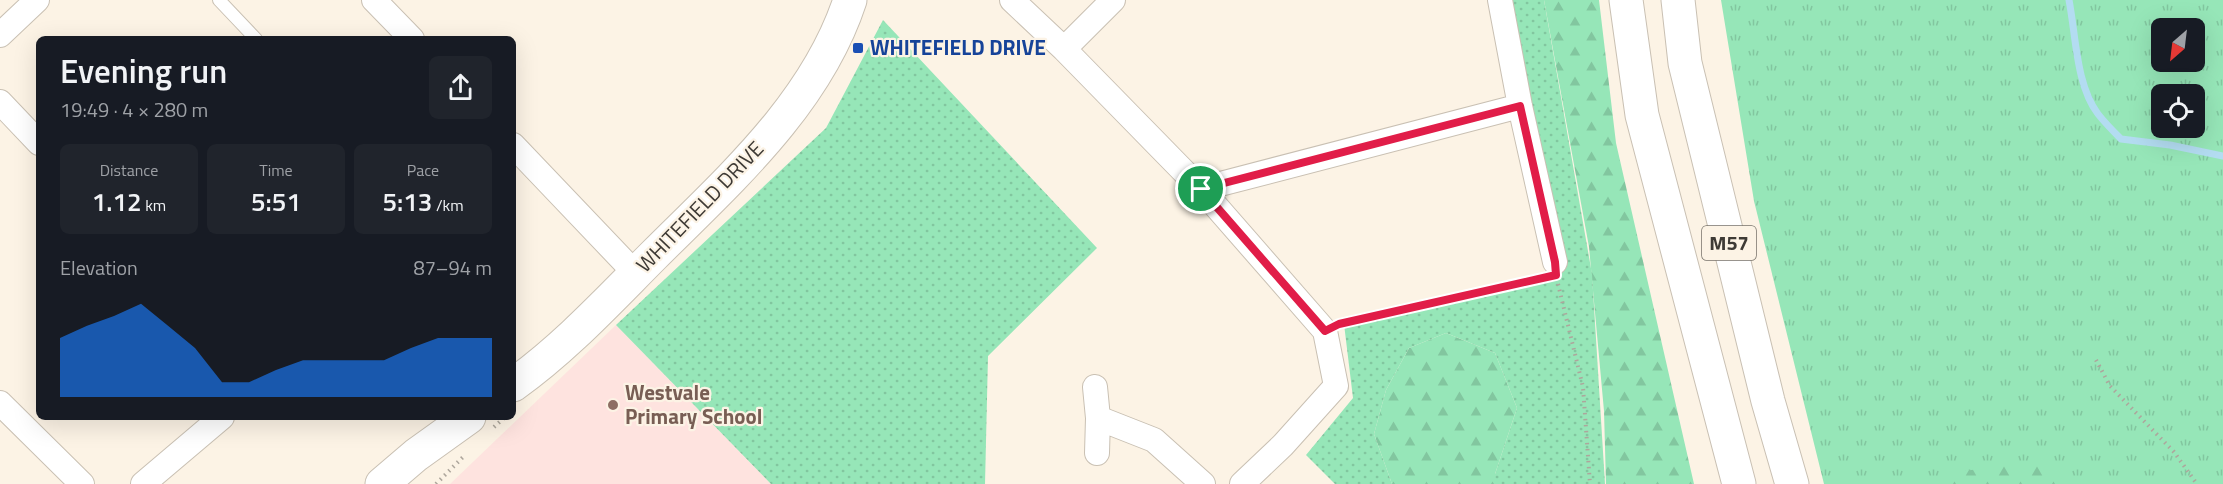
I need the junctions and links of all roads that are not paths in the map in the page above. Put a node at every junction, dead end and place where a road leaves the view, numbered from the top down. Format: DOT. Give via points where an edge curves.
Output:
graph roads {
  1 [pos="37,0"];
  2 [pos="219,0"];
  3 [pos="850,0"];
  4 [pos="1012,0"];
  5 [pos="1113,0"];
  6 [pos="1500,0"];
  7 [pos="1626,0"];
  8 [pos="1678,0"];
  9 [pos="386,4"];
  10 [pos="0,35"];
  11 [pos="253,36"];
  12 [pos="410,36"];
  13 [pos="1064,49"];
  14 [pos="0,102"];
  15 [pos="1520,106"];
  16 [pos="36,140"];
  17 [pos="516,148"];
  18 [pos="1201,189"];
  19 [pos="1556,269"];
  20 [pos="635,273"];
  21 [pos="516,383"];
  22 [pos="1095,387"];
  23 [pos="0,403"];
  24 [pos="1098,418"];
  25 [pos="218,420"];
  26 [pos="465,420"];
  27 [pos="1097,453"];
  28 [pos="82,484"];
  29 [pos="143,484"];
  30 [pos="382,484"];
  31 [pos="1203,484"];
  32 [pos="1242,484"];
  33 [pos="1739,484"];
  34 [pos="1792,484"];
  1 -- 10 [label="street"];
  2 -- 11 [label="lane"];
  3 -- 20 [label="main road, WHITEFIELD DRIVE" via="841,29 793,106 757,150"];
  4 -- 13 [label="street"];
  5 -- 13 [label="street"];
  6 -- 15 [label="street"];
  7 -- 33 [label="main road, M57" via="1642,115"];
  8 -- 34 [label="main road, M57" via="1685,63"];
  9 -- 12 [label="street"];
  13 -- 18 [label="street"];
  14 -- 16 [label="street"];
  15 -- 18 [label="street"];
  15 -- 19 [label="street"];
  17 -- 20 [label="street"];
  18 -- 32 [label="street" via="1325,331 1336,386"];
  20 -- 21 [label="main road, WHITEFIELD DRIVE" via="573,336"];
  22 -- 24 [label="street"];
  23 -- 28 [label="street"];
  24 -- 27 [label="street"];
  24 -- 31 [label="street" via="1154,440"];
  25 -- 29 [label="street"];
  26 -- 30 [label="main road"];
}
